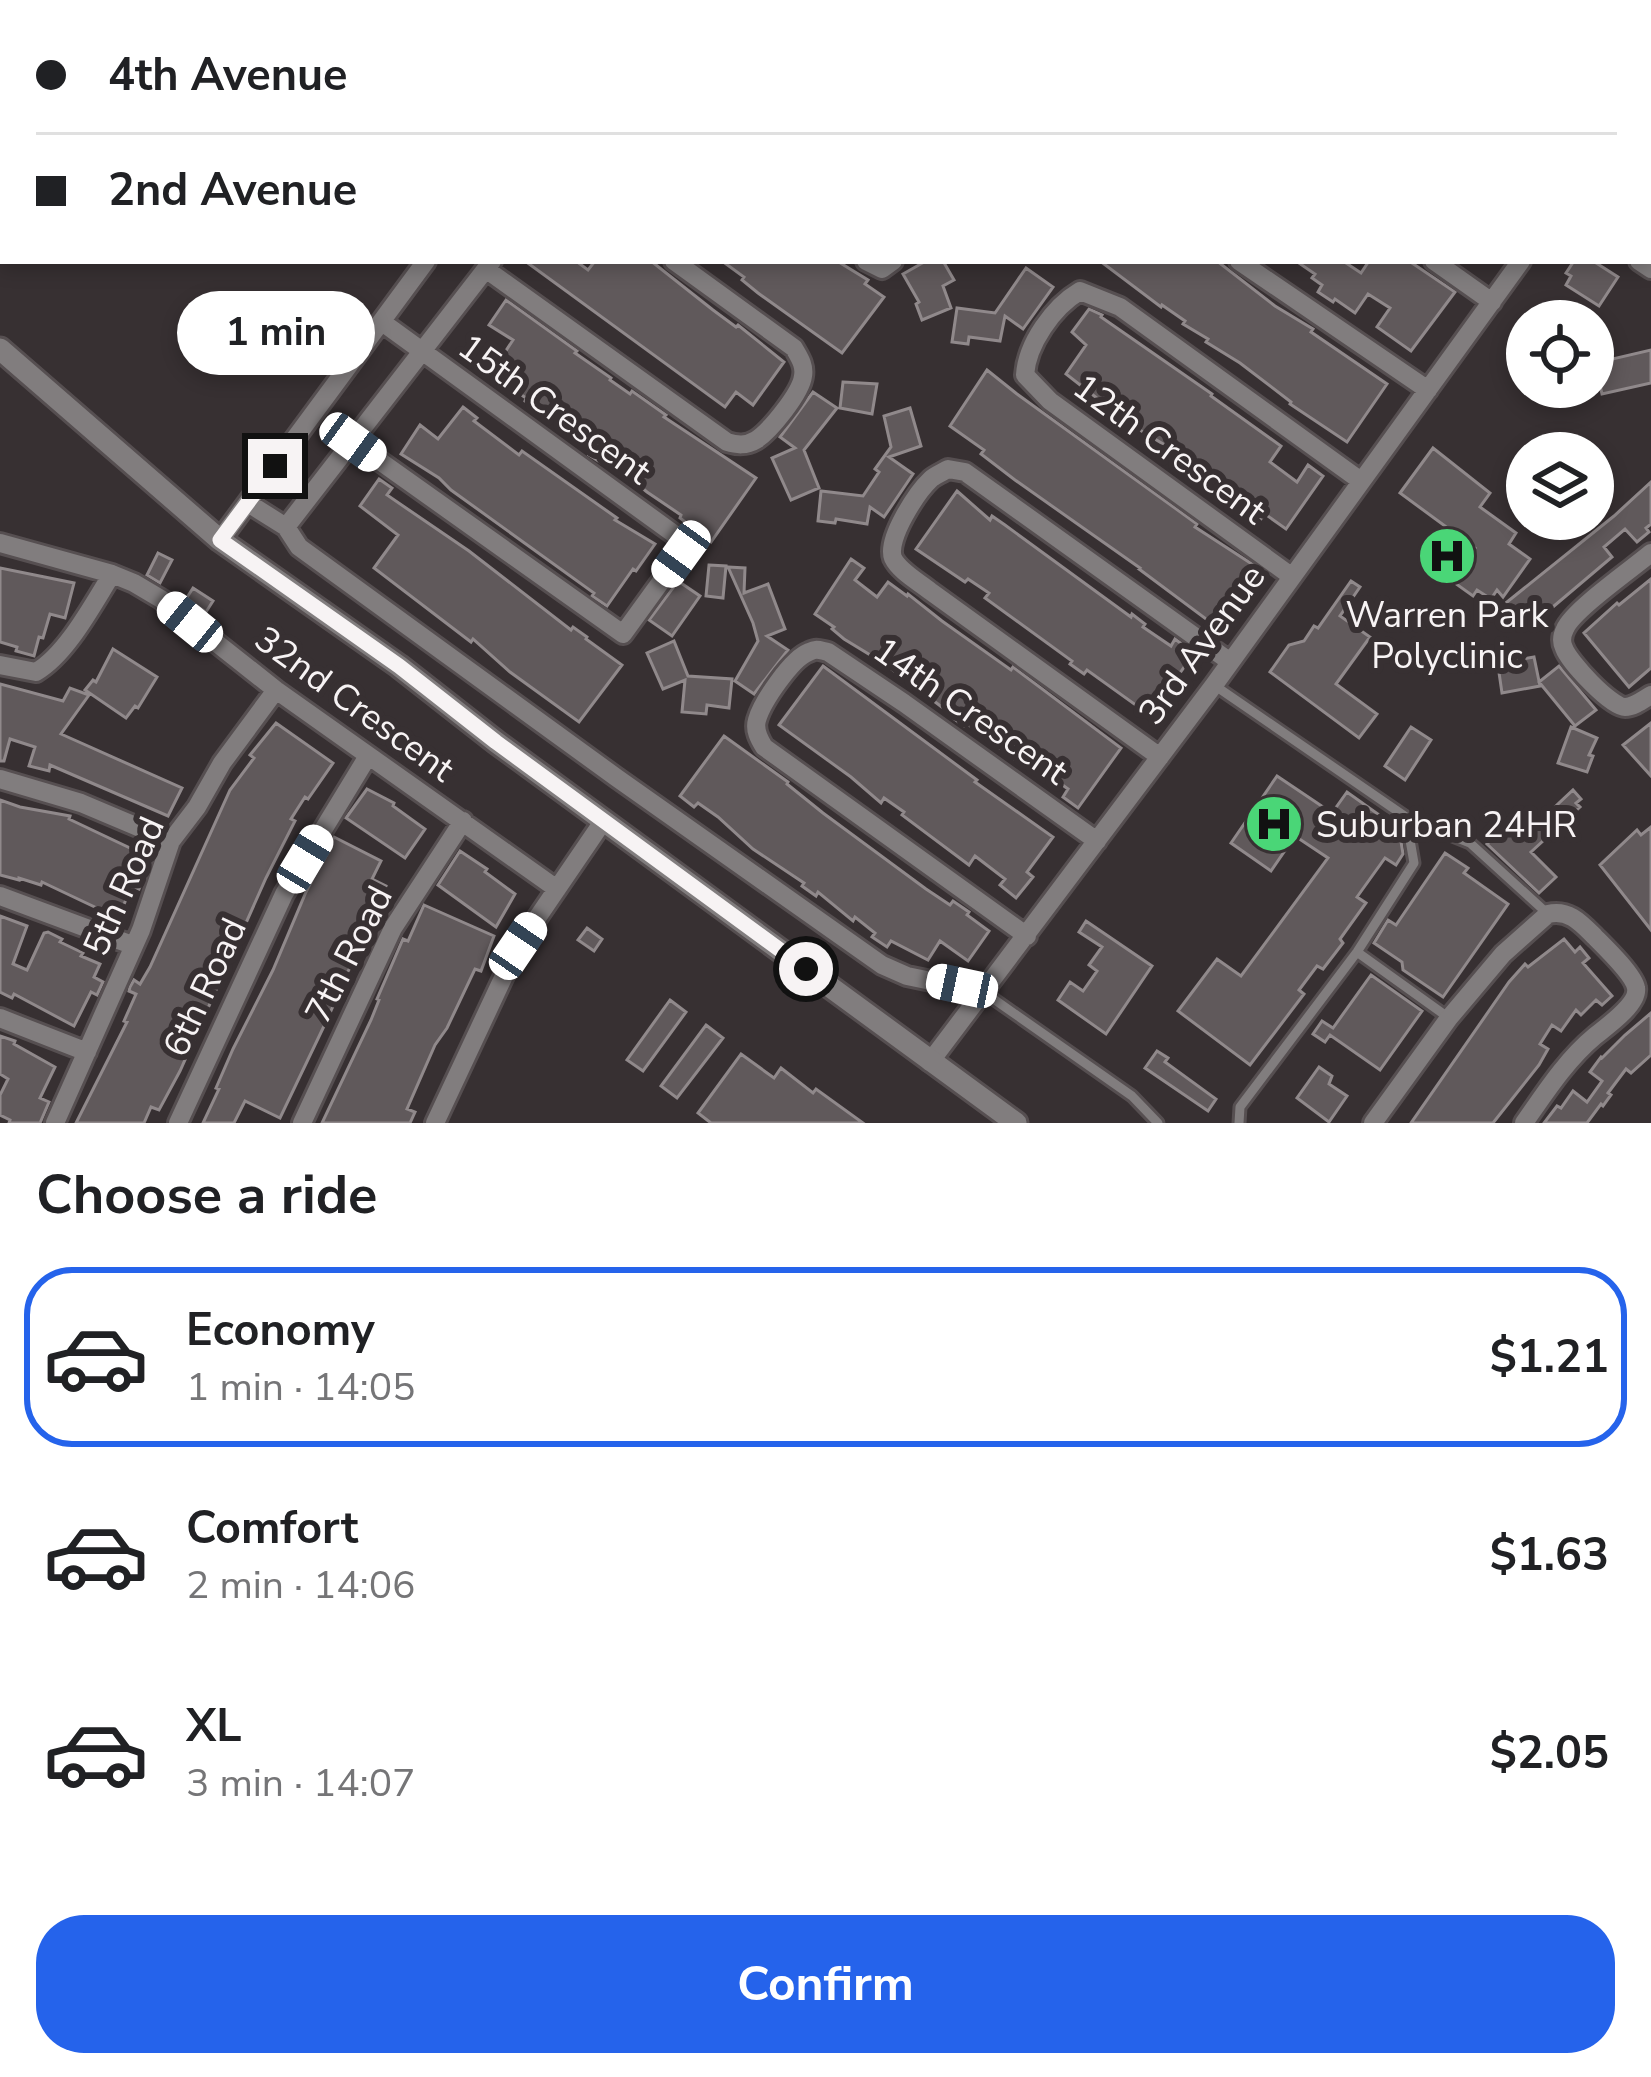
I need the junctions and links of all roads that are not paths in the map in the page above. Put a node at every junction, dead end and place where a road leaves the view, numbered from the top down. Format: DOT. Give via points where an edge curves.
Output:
graph roads {
  1 [pos="424,264"];
  2 [pos="678,264"];
  3 [pos="1243,264"];
  4 [pos="1438,264"];
  5 [pos="1519,264"];
  6 [pos="490,266"];
  7 [pos="1492,302"];
  8 [pos="382,322"];
  9 [pos="0,349"];
  10 [pos="421,352"];
  11 [pos="1428,390"];
  12 [pos="353,442"];
  13 [pos="1360,481"];
  14 [pos="248,502"];
  15 [pos="286,527"];
  16 [pos="220,540"];
  17 [pos="0,543"];
  18 [pos="1651,553"];
  19 [pos="112,574"];
  20 [pos="1291,576"];
  21 [pos="1229,661"];
  22 [pos="0,665"];
  23 [pos="1214,685"];
  24 [pos="276,689"];
  25 [pos="1651,695"];
  26 [pos="368,756"];
  27 [pos="1160,757"];
  28 [pos="0,778"];
  29 [pos="1406,817"];
  30 [pos="604,820"];
  31 [pos="463,821"];
  32 [pos="171,841"];
  33 [pos="1097,841"];
  34 [pos="557,889"];
  35 [pos="0,896"];
  36 [pos="1548,914"];
  37 [pos="1027,936"];
  38 [pos="132,945"];
  39 [pos="1357,952"];
  40 [pos="984,992"];
  41 [pos="0,1018"];
  42 [pos="1449,1018"];
  43 [pos="87,1052"];
  44 [pos="930,1062"];
  45 [pos="55,1123"];
  46 [pos="178,1123"];
  47 [pos="302,1123"];
  48 [pos="434,1123"];
  49 [pos="1016,1123"];
  50 [pos="1158,1123"];
  51 [pos="1239,1123"];
  52 [pos="1373,1123"];
  53 [pos="1524,1123"];
  1 -- 8 [label="street"];
  2 -- 6 [label="street" via="794,348 803,364 797,394 754,442 727,442"];
  3 -- 11 [label="street"];
  4 -- 7 [label="street"];
  5 -- 7 [label="street, 3rd Avenue"];
  6 -- 10 [label="street"];
  7 -- 11 [label="street, 3rd Avenue"];
  8 -- 10 [label="street, 15th Crescent"];
  8 -- 14 [label="street"];
  9 -- 16 [label="street"];
  10 -- 12 [label="street"];
  10 -- 12 [label="street, 15th Crescent" via="681,543 623,634"];
  11 -- 13 [label="street, 3rd Avenue"];
  12 -- 15 [label="street"];
  13 -- 20 [label="street, 3rd Avenue"];
  13 -- 20 [label="street, 12th Crescent" via="1120,307 1080,292 1052,318 1029,350 1030,382"];
  14 -- 15 [label="street"];
  14 -- 16 [label="street"];
  15 -- 40 [label="street" via="299,548 882,965"];
  16 -- 30 [label="street"];
  17 -- 19 [label="street, 32nd Crescent"];
  18 -- 25 [label="street" via="1580,611 1562,636 1574,663 1618,706"];
  19 -- 22 [label="street" via="49,665 36,672"];
  19 -- 24 [label="street, 32nd Crescent" via="161,599"];
  20 -- 21 [label="street, 3rd Avenue"];
  21 -- 23 [label="street, 3rd Avenue"];
  21 -- 27 [label="street" via="964,472 948,469 924,488 896,532 895,561"];
  23 -- 27 [label="street, 3rd Avenue"];
  23 -- 29 [label="lane"];
  24 -- 26 [label="street, 32nd Crescent"];
  24 -- 32 [label="street, 5th Road"];
  26 -- 31 [label="street, 32nd Crescent"];
  26 -- 46 [label="street, 6th Road" via="284,894"];
  27 -- 33 [label="street, 3rd Avenue"];
  28 -- 32 [label="street"];
  29 -- 36 [label="lane" via="1470,843"];
  29 -- 39 [label="lane" via="1414,863"];
  30 -- 34 [label="street"];
  30 -- 44 [label="street"];
  31 -- 34 [label="street, 32nd Crescent"];
  31 -- 47 [label="street, 7th Road" via="393,928"];
  32 -- 38 [label="street, 5th Road"];
  33 -- 37 [label="street, 3rd Avenue"];
  33 -- 37 [label="street, 14th Crescent" via="828,652 802,655 786,673 756,722 764,747"];
  34 -- 48 [label="street" via="518,946"];
  35 -- 38 [label="street"];
  36 -- 42 [label="street"];
  36 -- 53 [label="street" via="1577,919 1636,995"];
  37 -- 40 [label="street, 3rd Avenue"];
  38 -- 43 [label="street, 5th Road"];
  39 -- 42 [label="lane"];
  39 -- 51 [label="lane" via="1240,1107"];
  40 -- 44 [label="street, 3rd Avenue"];
  40 -- 50 [label="lane"];
  41 -- 43 [label="street"];
  42 -- 52 [label="street"];
  43 -- 45 [label="street, 5th Road"];
  44 -- 49 [label="street"];
}
